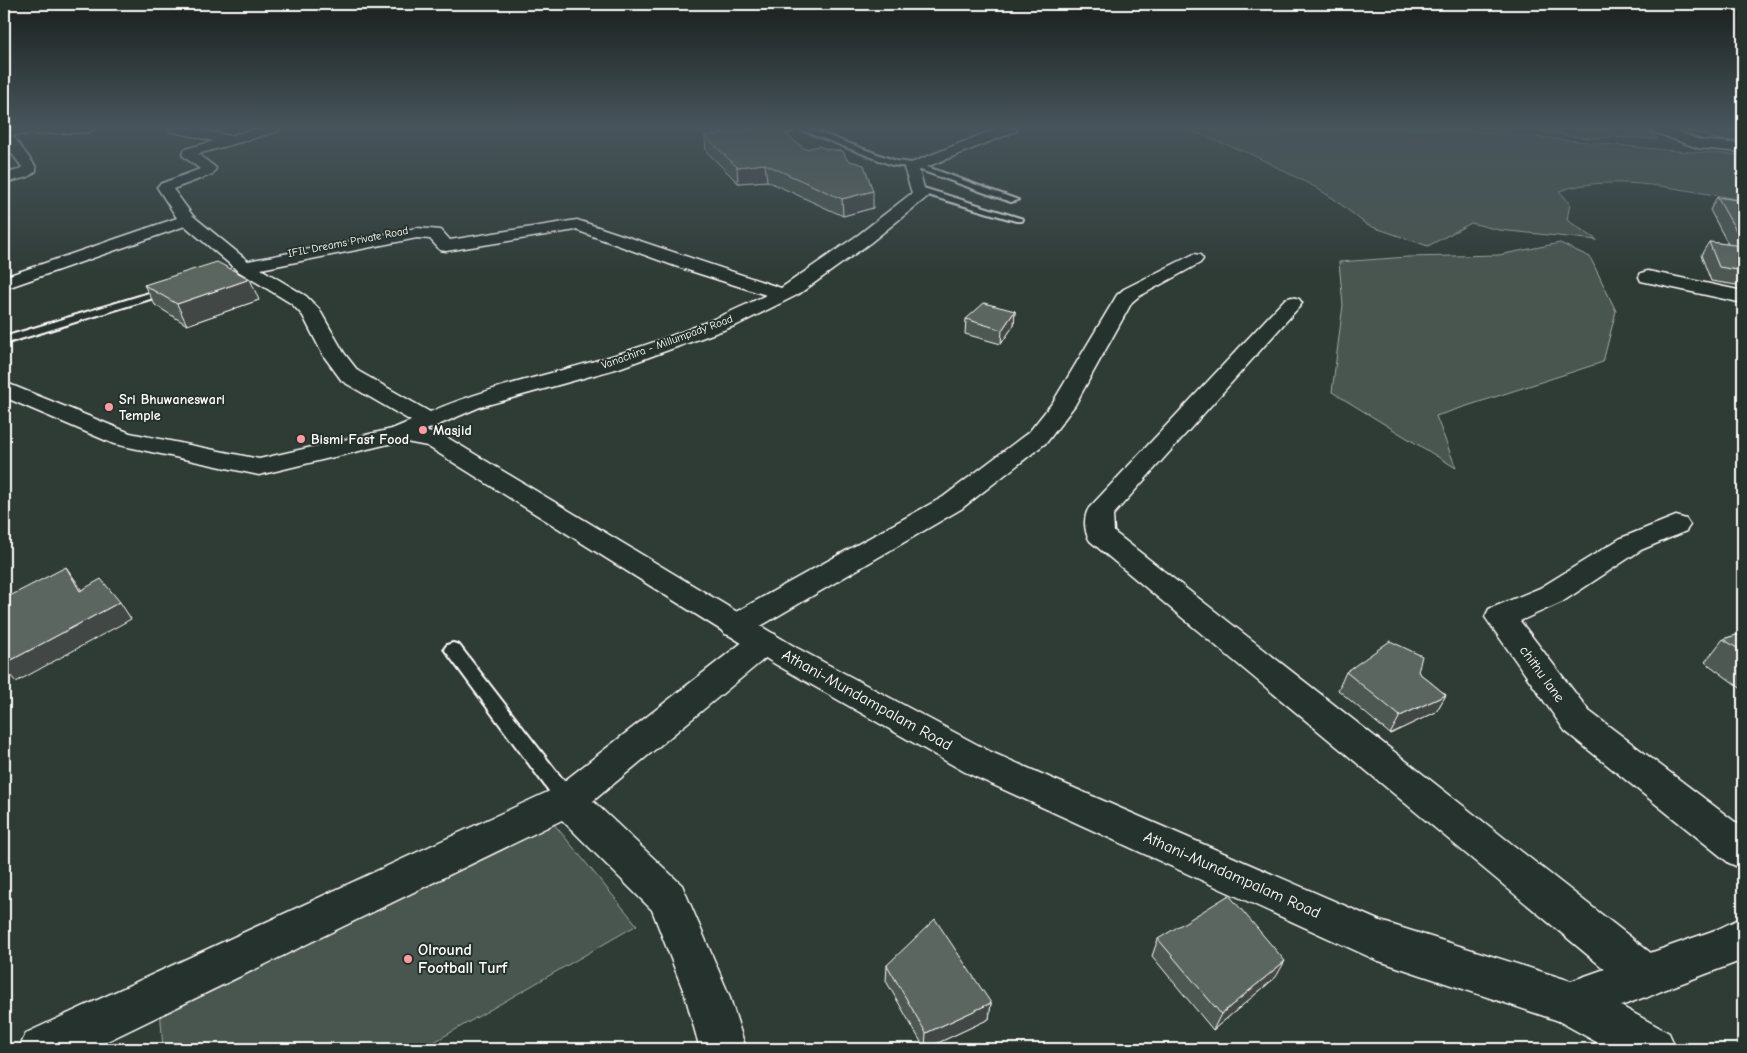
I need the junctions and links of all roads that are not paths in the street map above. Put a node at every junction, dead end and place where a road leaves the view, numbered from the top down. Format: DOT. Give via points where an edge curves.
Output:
graph roads {
  1 [pos="191,177"];
  2 [pos="914,177"];
  3 [pos="948,177"];
  4 [pos="917,189"];
  5 [pos="1014,200"];
  6 [pos="1020,219"];
  7 [pos="187,220"];
  8 [pos="450,222"];
  9 [pos="418,230"];
  10 [pos="1194,259"];
  11 [pos="240,266"];
  12 [pos="1648,277"];
  13 [pos="4,283"];
  14 [pos="179,287"];
  15 [pos="781,294"];
  16 [pos="1743,297"];
  17 [pos="1292,303"];
  18 [pos="4,341"];
  19 [pos="4,389"];
  20 [pos="415,428"];
  21 [pos="1676,525"];
  22 [pos="750,634"];
  23 [pos="453,649"];
  24 [pos="566,800"];
  25 [pos="1743,851"];
  26 [pos="1743,936"];
  27 [pos="1646,976"];
  28 [pos="1571,1003"];
  29 [pos="42,1049"];
  30 [pos="723,1049"];
  31 [pos="1654,1049"];
  1 -- 7 [label="street" via="165,187"];
  2 -- 4 [label="street"];
  3 -- 5 [label="lane"];
  4 -- 6 [label="lane"];
  4 -- 15 [label="street, Vanachira - Millumpady Road" via="921,194 871,233 792,290"];
  7 -- 11 [label="street"];
  7 -- 13 [label="street"];
  8 -- 9 [label="street, IFIL Dreams Private Road"];
  9 -- 11 [label="street, IFIL Dreams Private Road"];
  9 -- 15 [label="street" via="435,234 446,246 577,224"];
  10 -- 22 [label="street" via="1124,299 1064,405 1038,437 952,503"];
  11 -- 20 [label="street" via="306,306 350,376"];
  12 -- 16 [label="street"];
  14 -- 18 [label="lane"];
  15 -- 20 [label="street, Vanachira - Millumpady Road" via="730,321 611,363 472,402"];
  17 -- 27 [label="street" via="1099,514 1100,535"];
  19 -- 20 [label="street, Athani-Mundampalam Road" via="124,439 259,467"];
  20 -- 22 [label="street, Athani-Mundampalam Road"];
  21 -- 25 [label="street, chithu lane" via="1631,544 1551,595 1500,617 1577,721"];
  22 -- 24 [label="street"];
  22 -- 28 [label="street, Athani-Mundampalam Road" via="978,762 1376,940"];
  23 -- 24 [label="lane"];
  24 -- 29 [label="street"];
  24 -- 30 [label="street" via="668,898 707,995"];
  26 -- 27 [label="street" via="1730,945"];
  27 -- 28 [label="street"];
  28 -- 31 [label="street, Athani-Mundampalam Road"];
}
